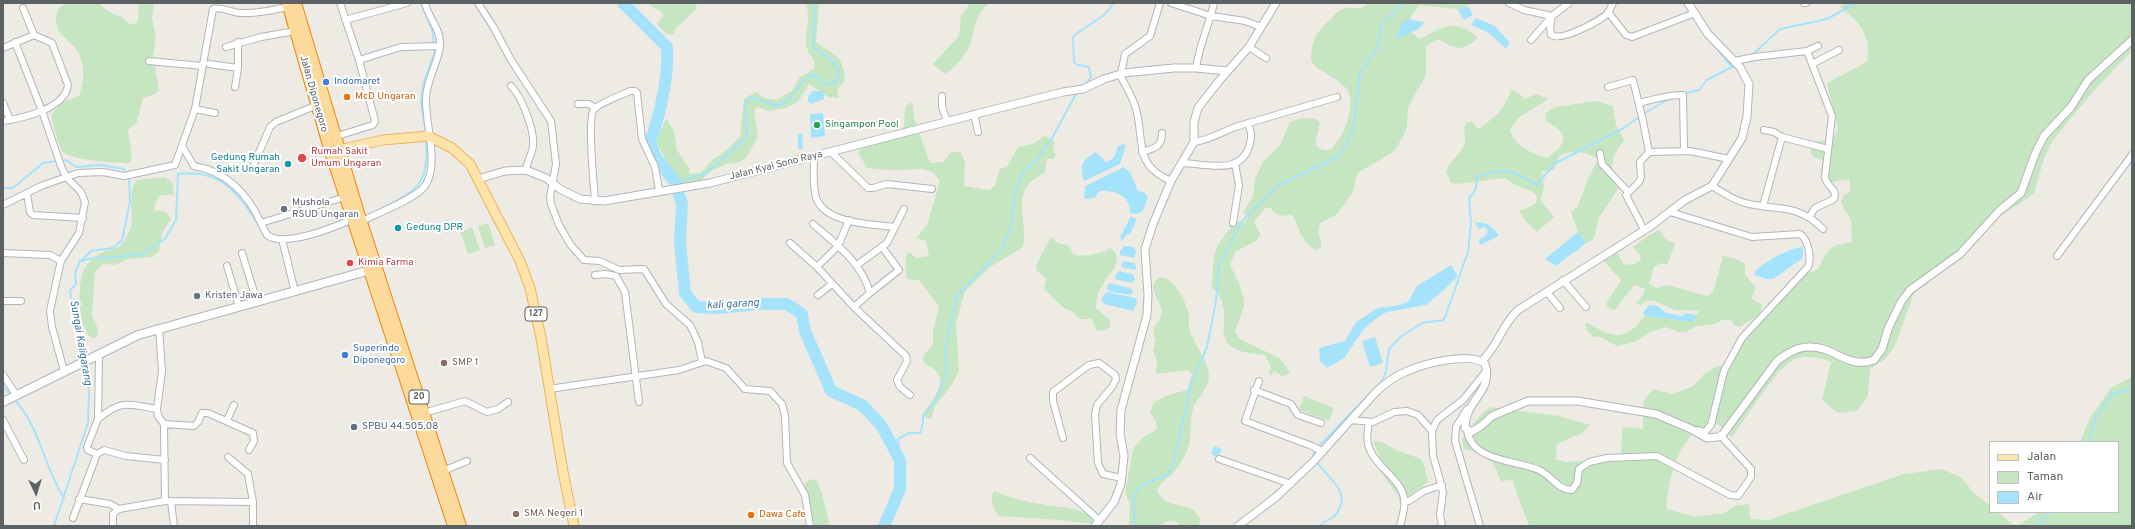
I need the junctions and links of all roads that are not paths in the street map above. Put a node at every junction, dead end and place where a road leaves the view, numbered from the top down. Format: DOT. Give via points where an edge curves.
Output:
graph roads {
  1 [pos="340,3"];
  2 [pos="407,3"];
  3 [pos="425,3"];
  4 [pos="478,3"];
  5 [pos="1160,3"];
  6 [pos="1171,3"];
  7 [pos="1214,3"];
  8 [pos="1276,3"];
  9 [pos="1509,3"];
  10 [pos="1569,3"];
  11 [pos="1613,3"];
  12 [pos="1688,3"];
  13 [pos="290,4"];
  14 [pos="23,8"];
  15 [pos="1608,12"];
  16 [pos="1692,15"];
  17 [pos="1211,16"];
  18 [pos="1552,16"];
  19 [pos="345,20"];
  20 [pos="1261,27"];
  21 [pos="295,31"];
  22 [pos="34,35"];
  23 [pos="1531,40"];
  24 [pos="2132,40"];
  25 [pos="15,42"];
  26 [pos="238,42"];
  27 [pos="438,46"];
  28 [pos="1249,46"];
  29 [pos="1818,46"];
  30 [pos="3,47"];
  31 [pos="226,47"];
  32 [pos="1839,50"];
  33 [pos="1806,51"];
  34 [pos="1266,58"];
  35 [pos="359,60"];
  36 [pos="149,61"];
  37 [pos="209,64"];
  38 [pos="1736,64"];
  39 [pos="1812,64"];
  40 [pos="202,66"];
  41 [pos="238,68"];
  42 [pos="1196,68"];
  43 [pos="1228,71"];
  44 [pos="1120,75"];
  45 [pos="511,86"];
  46 [pos="235,87"];
  47 [pos="1608,87"];
  48 [pos="942,96"];
  49 [pos="1337,97"];
  50 [pos="3,103"];
  51 [pos="578,104"];
  52 [pos="317,105"];
  53 [pos="1639,105"];
  54 [pos="596,108"];
  55 [pos="194,109"];
  56 [pos="42,111"];
  57 [pos="215,113"];
  58 [pos="974,114"];
  59 [pos="6,121"];
  60 [pos="947,121"];
  61 [pos="1248,123"];
  62 [pos="1764,130"];
  63 [pos="978,132"];
  64 [pos="1162,133"];
  65 [pos="425,136"];
  66 [pos="331,137"];
  67 [pos="1782,137"];
  68 [pos="1194,142"];
  69 [pos="182,146"];
  70 [pos="1828,149"];
  71 [pos="334,151"];
  72 [pos="1684,151"];
  73 [pos="831,152"];
  74 [pos="1142,152"];
  75 [pos="1648,152"];
  76 [pos="1600,153"];
  77 [pos="2132,155"];
  78 [pos="814,157"];
  79 [pos="1729,159"];
  80 [pos="1183,163"];
  81 [pos="254,164"];
  82 [pos="1235,164"];
  83 [pos="526,170"];
  84 [pos="66,177"];
  85 [pos="478,179"];
  86 [pos="1171,181"];
  87 [pos="553,182"];
  88 [pos="1712,186"];
  89 [pos="932,189"];
  90 [pos="659,190"];
  91 [pos="1628,192"];
  92 [pos="27,194"];
  93 [pos="344,197"];
  94 [pos="595,201"];
  95 [pos="3,205"];
  96 [pos="1763,206"];
  97 [pos="904,209"];
  98 [pos="1670,212"];
  99 [pos="1810,216"];
  100 [pos="83,218"];
  101 [pos="849,220"];
  102 [pos="261,223"];
  103 [pos="358,223"];
  104 [pos="1233,223"];
  105 [pos="813,224"];
  106 [pos="895,227"];
  107 [pos="1823,229"];
  108 [pos="1644,230"];
  109 [pos="282,239"];
  110 [pos="790,243"];
  111 [pos="838,246"];
  112 [pos="882,247"];
  113 [pos="3,253"];
  114 [pos="242,253"];
  115 [pos="2057,256"];
  116 [pos="62,261"];
  117 [pos="857,265"];
  118 [pos="227,266"];
  119 [pos="817,267"];
  120 [pos="373,269"];
  121 [pos="595,275"];
  122 [pos="1563,280"];
  123 [pos="832,284"];
  124 [pos="295,292"];
  125 [pos="1547,292"];
  126 [pos="870,293"];
  127 [pos="818,295"];
  128 [pos="3,301"];
  129 [pos="21,301"];
  130 [pos="257,302"];
  131 [pos="239,307"];
  132 [pos="854,307"];
  133 [pos="1586,307"];
  134 [pos="1560,308"];
  135 [pos="159,328"];
  136 [pos="98,356"];
  137 [pos="1482,361"];
  138 [pos="702,362"];
  139 [pos="1487,370"];
  140 [pos="64,371"];
  141 [pos="407,373"];
  142 [pos="3,375"];
  143 [pos="636,376"];
  144 [pos="1258,381"];
  145 [pos="549,389"];
  146 [pos="1254,390"];
  147 [pos="910,395"];
  148 [pos="11,398"];
  149 [pos="508,402"];
  150 [pos="639,402"];
  151 [pos="234,405"];
  152 [pos="1468,408"];
  153 [pos="157,409"];
  154 [pos="424,413"];
  155 [pos="98,419"];
  156 [pos="3,420"];
  157 [pos="227,420"];
  158 [pos="1350,420"];
  159 [pos="1369,422"];
  160 [pos="1321,423"];
  161 [pos="164,424"];
  162 [pos="1691,429"];
  163 [pos="1467,430"];
  164 [pos="1432,431"];
  165 [pos="1721,436"];
  166 [pos="1063,438"];
  167 [pos="249,450"];
  168 [pos="97,454"];
  169 [pos="1318,455"];
  170 [pos="228,457"];
  171 [pos="1030,458"];
  172 [pos="1219,459"];
  173 [pos="24,460"];
  174 [pos="165,460"];
  175 [pos="468,461"];
  176 [pos="443,471"];
  177 [pos="1122,478"];
  178 [pos="1291,484"];
  179 [pos="1442,485"];
  180 [pos="79,499"];
  181 [pos="168,501"];
  182 [pos="1404,501"];
  183 [pos="253,502"];
  184 [pos="119,510"];
  185 [pos="73,518"];
  186 [pos="1097,523"];
  187 [pos="113,526"];
  188 [pos="174,526"];
  189 [pos="253,526"];
  190 [pos="453,526"];
  191 [pos="461,526"];
  192 [pos="574,526"];
  193 [pos="810,526"];
  194 [pos="1238,526"];
  195 [pos="1400,526"];
  196 [pos="1442,526"];
  197 [pos="1480,526"];
  1 -- 19 [label="street"];
  2 -- 19 [label="street"];
  3 -- 27 [label="street" via="438,31"];
  4 -- 87 [label="street" via="551,121 556,164"];
  5 -- 44 [label="street" via="1150,36 1125,54"];
  6 -- 17 [label="street"];
  7 -- 17 [label="street"];
  8 -- 20 [label="street"];
  9 -- 18 [label="street" via="1524,10"];
  10 -- 18 [label="street"];
  11 -- 15 [label="street"];
  12 -- 16 [label="street"];
  13 -- 21 [label="highway, Jalan Diponegoro / 20"];
  13 -- 40 [label="street" via="248,14 213,9"];
  13 -- 66 [label="highway, Jalan Diponegoro / 20"];
  14 -- 22 [label="street"];
  15 -- 16 [label="street" via="1626,35 1632,37"];
  15 -- 18 [label="street" via="1576,32 1558,38 1550,34"];
  16 -- 38 [label="street"];
  17 -- 20 [label="street" via="1238,19"];
  17 -- 42 [label="street" via="1198,52"];
  18 -- 23 [label="street"];
  19 -- 35 [label="street"];
  20 -- 28 [label="street"];
  21 -- 26 [label="street"];
  21 -- 52 [label="highway, Jalan Diponegoro / 20"];
  22 -- 25 [label="street"];
  22 -- 56 [label="street" via="52,43 68,85 68,90 62,97"];
  24 -- 165 [label="street" via="2088,80 2071,107 2044,136 2021,193 1998,211 1960,254 1910,290 1901,302 1882,349 1874,360 1859,364 1815,347 1800,348 1788,353 1777,360"];
  25 -- 30 [label="street"];
  25 -- 56 [label="street"];
  26 -- 31 [label="street"];
  26 -- 41 [label="street"];
  27 -- 35 [label="street" via="401,47"];
  27 -- 65 [label="street" via="426,95"];
  28 -- 34 [label="street"];
  28 -- 43 [label="street"];
  29 -- 33 [label="street"];
  32 -- 39 [label="street"];
  33 -- 38 [label="street" via="1755,56"];
  33 -- 39 [label="street"];
  35 -- 66 [label="street" via="374,124"];
  36 -- 40 [label="street"];
  37 -- 41 [label="street"];
  38 -- 79 [label="street" via="1749,84 1747,117 1742,138"];
  39 -- 70 [label="street" via="1832,116"];
  40 -- 55 [label="street"];
  41 -- 46 [label="street"];
  42 -- 43 [label="street, Jalan Kyai Sono Raya"];
  42 -- 44 [label="street, Jalan Kyai Sono Raya" via="1159,69"];
  43 -- 68 [label="street" via="1198,108 1194,122"];
  44 -- 58 [label="street, Jalan Kyai Sono Raya" via="1080,89"];
  44 -- 74 [label="street" via="1136,107"];
  45 -- 83 [label="street" via="519,96 533,139"];
  47 -- 53 [label="street" via="1632,80"];
  48 -- 60 [label="street" via="942,112"];
  49 -- 61 [label="street"];
  50 -- 59 [label="street"];
  51 -- 54 [label="street" via="588,104"];
  52 -- 66 [label="highway, Jalan Diponegoro / 20"];
  52 -- 81 [label="street" via="270,127"];
  53 -- 72 [label="street" via="1658,97 1684,97"];
  53 -- 75 [label="street"];
  54 -- 90 [label="street" via="630,91 636,92 642,139 655,167"];
  54 -- 94 [label="street" via="592,113 591,134"];
  55 -- 57 [label="street"];
  55 -- 69 [label="street"];
  56 -- 59 [label="street"];
  56 -- 84 [label="street"];
  58 -- 60 [label="street, Jalan Kyai Sono Raya"];
  58 -- 63 [label="street"];
  60 -- 73 [label="street, Jalan Kyai Sono Raya"];
  61 -- 68 [label="street"];
  61 -- 82 [label="street" via="1252,139 1245,156"];
  62 -- 67 [label="street"];
  64 -- 74 [label="street" via="1162,143 1158,148"];
  65 -- 71 [label="main road" via="383,140"];
  65 -- 85 [label="main road, 127" via="452,148 470,164"];
  65 -- 103 [label="street" via="431,168 428,181 423,188"];
  66 -- 71 [label="highway, Jalan Diponegoro / 20"];
  67 -- 70 [label="street"];
  67 -- 96 [label="street"];
  68 -- 80 [label="street"];
  69 -- 84 [label="street" via="175,165 127,175 94,172"];
  69 -- 102 [label="street" via="194,166 220,174 232,182 243,194"];
  70 -- 99 [label="street" via="1825,180 1835,190 1835,197 1815,208"];
  71 -- 93 [label="highway, Jalan Diponegoro / 20"];
  71 -- 103 [label="highway, Jalan Diponegoro / 20"];
  72 -- 75 [label="street"];
  72 -- 79 [label="street"];
  73 -- 78 [label="street, Jalan Kyai Sono Raya"];
  73 -- 89 [label="street" via="868,188 887,184"];
  74 -- 86 [label="street" via="1146,164 1152,171"];
  75 -- 91 [label="street" via="1640,162 1638,182"];
  76 -- 91 [label="street" via="1602,164"];
  77 -- 115 [label="street"];
  78 -- 90 [label="street, Jalan Kyai Sono Raya" via="710,183"];
  78 -- 101 [label="street" via="813,176 817,200 827,213"];
  79 -- 88 [label="street"];
  80 -- 82 [label="street" via="1227,166"];
  80 -- 86 [label="street"];
  82 -- 104 [label="street" via="1239,185"];
  83 -- 85 [label="street, Jalan Kyai Sono Raya" via="505,171"];
  83 -- 87 [label="street, Jalan Kyai Sono Raya"];
  84 -- 92 [label="street"];
  84 -- 100 [label="street" via="84,198"];
  85 -- 145 [label="main road, 127" via="520,261 530,288"];
  86 -- 177 [label="street" via="1145,249 1147,311 1142,339 1126,386 1121,410 1120,434 1124,456"];
  87 -- 94 [label="street, Jalan Kyai Sono Raya" via="574,196"];
  87 -- 138 [label="street" via="550,197 553,211 576,253 584,260 600,261 615,269 644,269 666,304 690,325 698,342"];
  88 -- 96 [label="street" via="1743,203"];
  88 -- 98 [label="street" via="1685,200"];
  90 -- 94 [label="street, Jalan Kyai Sono Raya"];
  91 -- 108 [label="street" via="1627,198"];
  92 -- 95 [label="street"];
  92 -- 100 [label="street" via="33,216"];
  93 -- 102 [label="street"];
  93 -- 103 [label="highway, Jalan Diponegoro / 20"];
  96 -- 99 [label="street"];
  97 -- 106 [label="street"];
  98 -- 108 [label="street"];
  98 -- 162 [label="street" via="1752,237 1800,234 1806,241 1810,259 1808,267 1742,338 1724,370 1710,426 1705,432"];
  99 -- 107 [label="street"];
  100 -- 116 [label="street" via="77,238"];
  101 -- 106 [label="street"];
  101 -- 111 [label="street"];
  102 -- 109 [label="street" via="267,235"];
  103 -- 109 [label="street"];
  103 -- 120 [label="highway, Jalan Diponegoro / 20"];
  105 -- 111 [label="street"];
  106 -- 112 [label="street"];
  108 -- 122 [label="street"];
  109 -- 124 [label="street"];
  110 -- 119 [label="street"];
  111 -- 117 [label="street"];
  111 -- 119 [label="street"];
  112 -- 117 [label="street"];
  112 -- 126 [label="street" via="899,270"];
  113 -- 116 [label="street" via="50,255"];
  114 -- 130 [label="street"];
  116 -- 140 [label="street" via="50,315"];
  117 -- 126 [label="street" via="867,281"];
  118 -- 131 [label="street"];
  119 -- 123 [label="street"];
  120 -- 124 [label="main road"];
  120 -- 141 [label="highway, Jalan Diponegoro / 20"];
  121 -- 143 [label="street" via="616,276 623,286"];
  122 -- 125 [label="street"];
  122 -- 133 [label="street"];
  123 -- 127 [label="street"];
  123 -- 132 [label="street"];
  124 -- 130 [label="main road"];
  125 -- 134 [label="street"];
  125 -- 137 [label="street" via="1512,316 1493,351"];
  126 -- 132 [label="street"];
  128 -- 129 [label="street"];
  130 -- 131 [label="main road"];
  131 -- 135 [label="main road"];
  132 -- 147 [label="street" via="906,356 907,361 897,380 900,387"];
  135 -- 136 [label="main road"];
  135 -- 153 [label="street" via="162,371"];
  136 -- 140 [label="main road"];
  136 -- 155 [label="street"];
  137 -- 139 [label="street"];
  137 -- 158 [label="street" via="1453,359 1407,371 1386,383"];
  138 -- 143 [label="street" via="679,370"];
  138 -- 193 [label="street" via="719,364 730,371 745,389 766,389 778,398 785,416 788,463 805,496"];
  139 -- 152 [label="street" via="1485,386"];
  139 -- 164 [label="street" via="1463,400 1437,420"];
  140 -- 148 [label="main road"];
  141 -- 154 [label="highway, Jalan Diponegoro / 20"];
  141 -- 190 [label="highway, Jalan Diponegoro / 20"];
  142 -- 148 [label="street"];
  143 -- 145 [label="street"];
  143 -- 150 [label="street"];
  144 -- 146 [label="street"];
  145 -- 192 [label="main road, 127"];
  146 -- 160 [label="street" via="1291,404 1298,415"];
  146 -- 169 [label="street" via="1244,418 1246,422 1312,446"];
  149 -- 154 [label="street" via="498,409 487,412 465,401"];
  151 -- 157 [label="street"];
  152 -- 163 [label="street" via="1465,423"];
  152 -- 197 [label="street" via="1456,427 1455,441"];
  153 -- 155 [label="street" via="135,405 116,406"];
  153 -- 161 [label="street" via="158,416"];
  154 -- 176 [label="highway, Jalan Diponegoro / 20"];
  155 -- 168 [label="street" via="87,447"];
  156 -- 173 [label="street"];
  157 -- 161 [label="street" via="206,412 194,426"];
  157 -- 167 [label="street" via="253,433 254,441"];
  158 -- 159 [label="street"];
  158 -- 169 [label="street"];
  159 -- 164 [label="street" via="1394,412 1407,411 1418,415"];
  159 -- 182 [label="street" via="1367,440 1370,449 1381,468 1402,491"];
  161 -- 174 [label="street"];
  162 -- 163 [label="street" via="1656,414 1577,401 1528,401 1492,416 1476,431"];
  162 -- 165 [label="street" via="1707,438"];
  163 -- 165 [label="street" via="1468,438 1483,452 1503,461 1539,470 1562,488 1572,490 1577,483 1579,469 1589,462 1607,458 1653,456 1663,458 1730,495 1738,496 1751,477 1751,469"];
  164 -- 179 [label="street" via="1433,455"];
  166 -- 177 [label="street" via="1053,392 1089,365 1099,363 1115,375 1116,379 1096,409 1099,469 1103,474"];
  168 -- 174 [label="street" via="104,450 126,456"];
  168 -- 180 [label="street"];
  169 -- 178 [label="street"];
  170 -- 183 [label="street" via="248,474"];
  171 -- 186 [label="street"];
  172 -- 178 [label="street"];
  174 -- 181 [label="street"];
  175 -- 176 [label="street"];
  176 -- 191 [label="highway, Jalan Diponegoro / 20"];
  177 -- 186 [label="street" via="1117,497"];
  178 -- 194 [label="street"];
  179 -- 182 [label="street"];
  179 -- 196 [label="street"];
  180 -- 184 [label="street" via="110,504"];
  180 -- 185 [label="street"];
  181 -- 183 [label="street"];
  181 -- 184 [label="street"];
  181 -- 188 [label="street"];
  182 -- 195 [label="street"];
  183 -- 189 [label="street"];
  184 -- 187 [label="street" via="113,514"];
}
